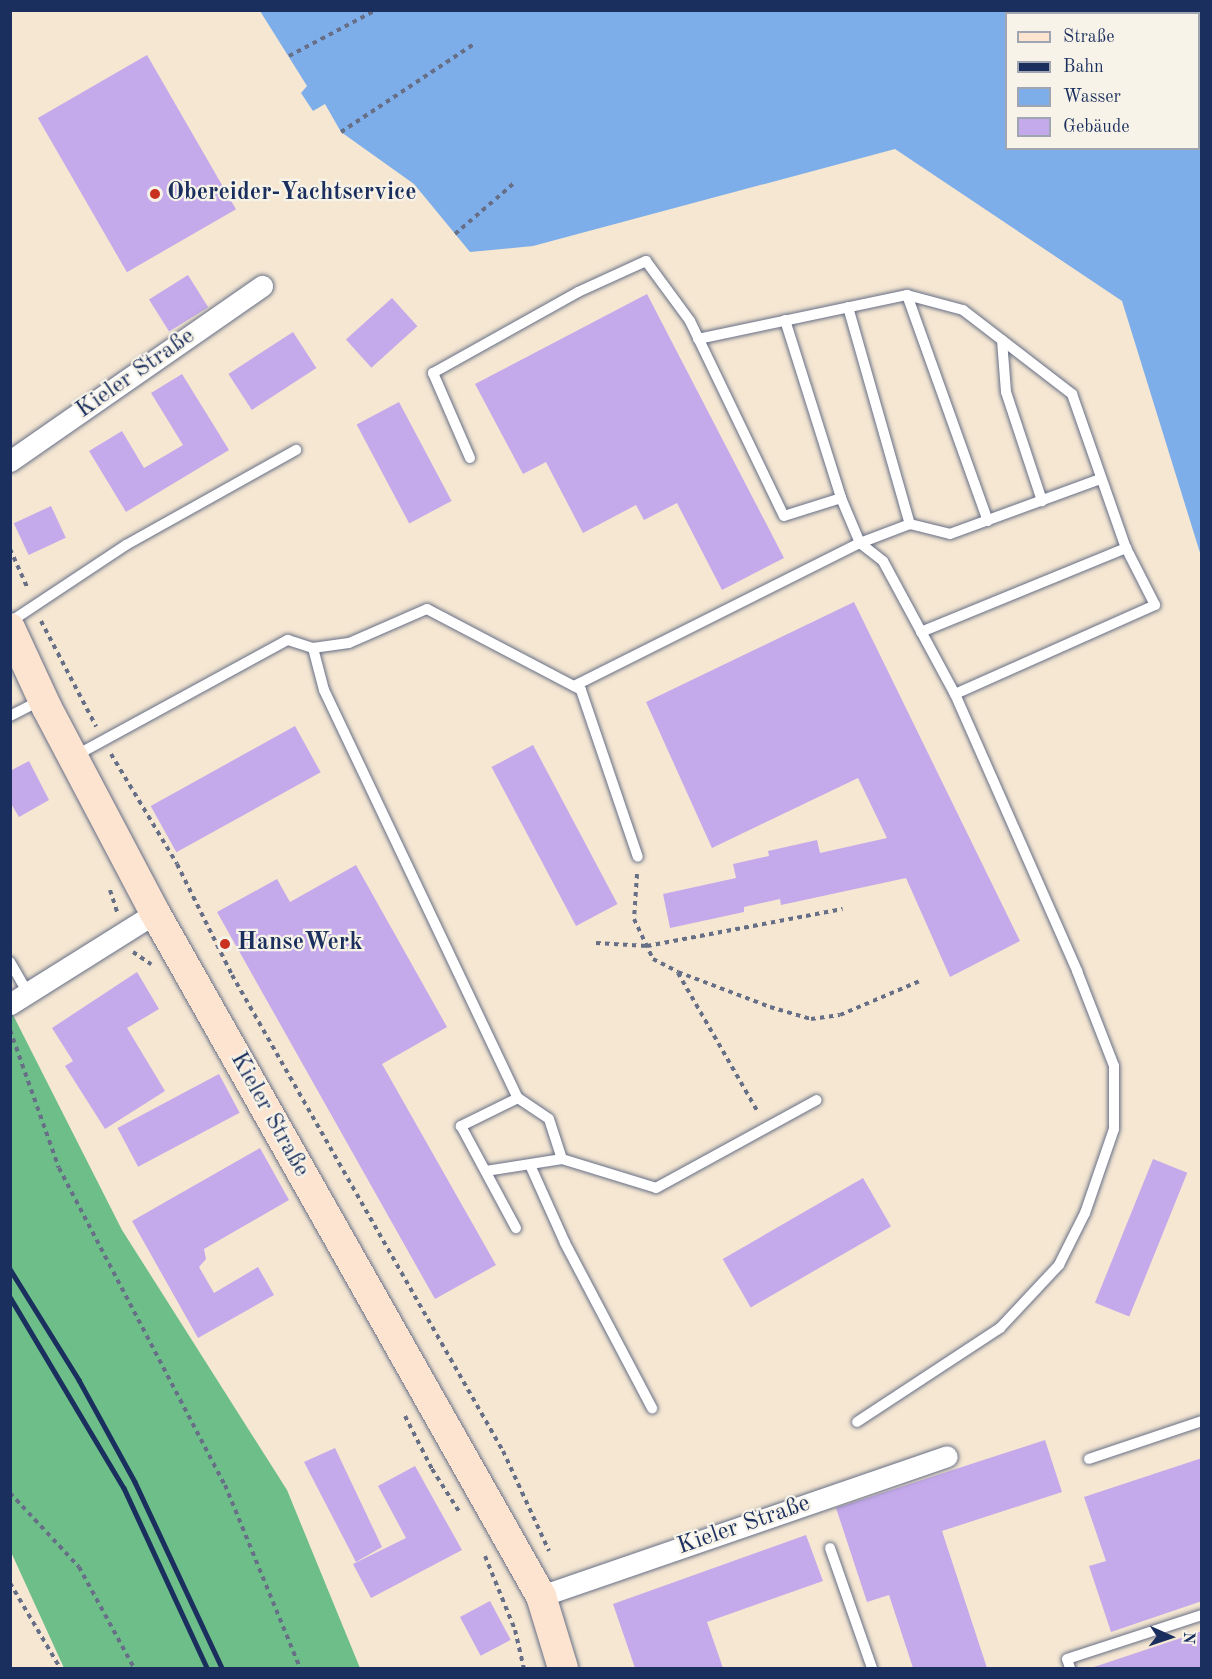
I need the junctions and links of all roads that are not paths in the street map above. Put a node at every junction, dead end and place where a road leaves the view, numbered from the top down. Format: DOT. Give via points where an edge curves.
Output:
graph roads {
  1 [pos="261,286"];
  2 [pos="907,295"];
  3 [pos="848,307"];
  4 [pos="785,320"];
  5 [pos="698,339"];
  6 [pos="1002,340"];
  7 [pos="296,450"];
  8 [pos="470,458"];
  9 [pos="10,461"];
  10 [pos="1100,479"];
  11 [pos="841,498"];
  12 [pos="1042,501"];
  13 [pos="988,521"];
  14 [pos="910,524"];
  15 [pos="860,543"];
  16 [pos="1126,548"];
  17 [pos="10,622"];
  18 [pos="10,628"];
  19 [pos="921,632"];
  20 [pos="313,648"];
  21 [pos="574,686"];
  22 [pos="955,694"];
  23 [pos="43,700"];
  24 [pos="10,716"];
  25 [pos="73,757"];
  26 [pos="638,857"];
  27 [pos="155,913"];
  28 [pos="10,962"];
  29 [pos="19,998"];
  30 [pos="518,1098"];
  31 [pos="817,1100"];
  32 [pos="562,1159"];
  33 [pos="530,1166"];
  34 [pos="486,1171"];
  35 [pos="516,1228"];
  36 [pos="652,1408"];
  37 [pos="1202,1421"];
  38 [pos="857,1422"];
  39 [pos="947,1456"];
  40 [pos="1089,1459"];
  41 [pos="830,1548"];
  42 [pos="553,1592"];
  43 [pos="1202,1615"];
  44 [pos="563,1668"];
  45 [pos="872,1668"];
  46 [pos="1070,1668"];
  1 -- 9 [label="street, Kieler Straße"];
  2 -- 3 [label="lane"];
  2 -- 6 [label="lane" via="963,310"];
  2 -- 13 [label="lane"];
  3 -- 4 [label="lane"];
  3 -- 14 [label="lane"];
  4 -- 5 [label="lane"];
  4 -- 11 [label="lane"];
  5 -- 8 [label="lane" via="690,321 646,261 578,292 433,373"];
  5 -- 11 [label="lane" via="784,516"];
  6 -- 10 [label="lane" via="1071,394"];
  6 -- 12 [label="lane" via="1006,392"];
  7 -- 17 [label="lane" via="126,545"];
  10 -- 12 [label="lane"];
  10 -- 16 [label="lane"];
  11 -- 15 [label="lane"];
  12 -- 13 [label="lane"];
  13 -- 14 [label="lane" via="950,534"];
  14 -- 15 [label="lane"];
  15 -- 19 [label="lane" via="883,561"];
  15 -- 21 [label="lane"];
  16 -- 19 [label="lane"];
  16 -- 22 [label="lane" via="1155,605"];
  18 -- 23 [label="main road, Kieler Straße"];
  19 -- 22 [label="lane"];
  20 -- 21 [label="lane" via="349,643 427,609"];
  20 -- 25 [label="lane" via="288,640"];
  20 -- 30 [label="lane" via="324,690"];
  21 -- 26 [label="lane" via="581,690"];
  22 -- 38 [label="lane" via="1077,971 1114,1066 1114,1129 1085,1213 1059,1265 1000,1328"];
  23 -- 24 [label="lane"];
  23 -- 25 [label="main road, Kieler Straße"];
  25 -- 27 [label="main road, Kieler Straße"];
  27 -- 29 [label="street"];
  27 -- 42 [label="main road, Kieler Straße"];
  28 -- 29 [label="lane"];
  30 -- 32 [label="lane" via="549,1119"];
  30 -- 34 [label="lane" via="461,1126"];
  31 -- 32 [label="lane" via="656,1188"];
  32 -- 33 [label="lane"];
  33 -- 34 [label="lane"];
  33 -- 36 [label="lane" via="565,1244"];
  34 -- 35 [label="lane"];
  37 -- 40 [label="lane"];
  39 -- 42 [label="street, Kieler Straße"];
  41 -- 45 [label="lane"];
  42 -- 44 [label="main road, Kieler Straße"];
  43 -- 46 [label="lane" via="1067,1659"];
}
